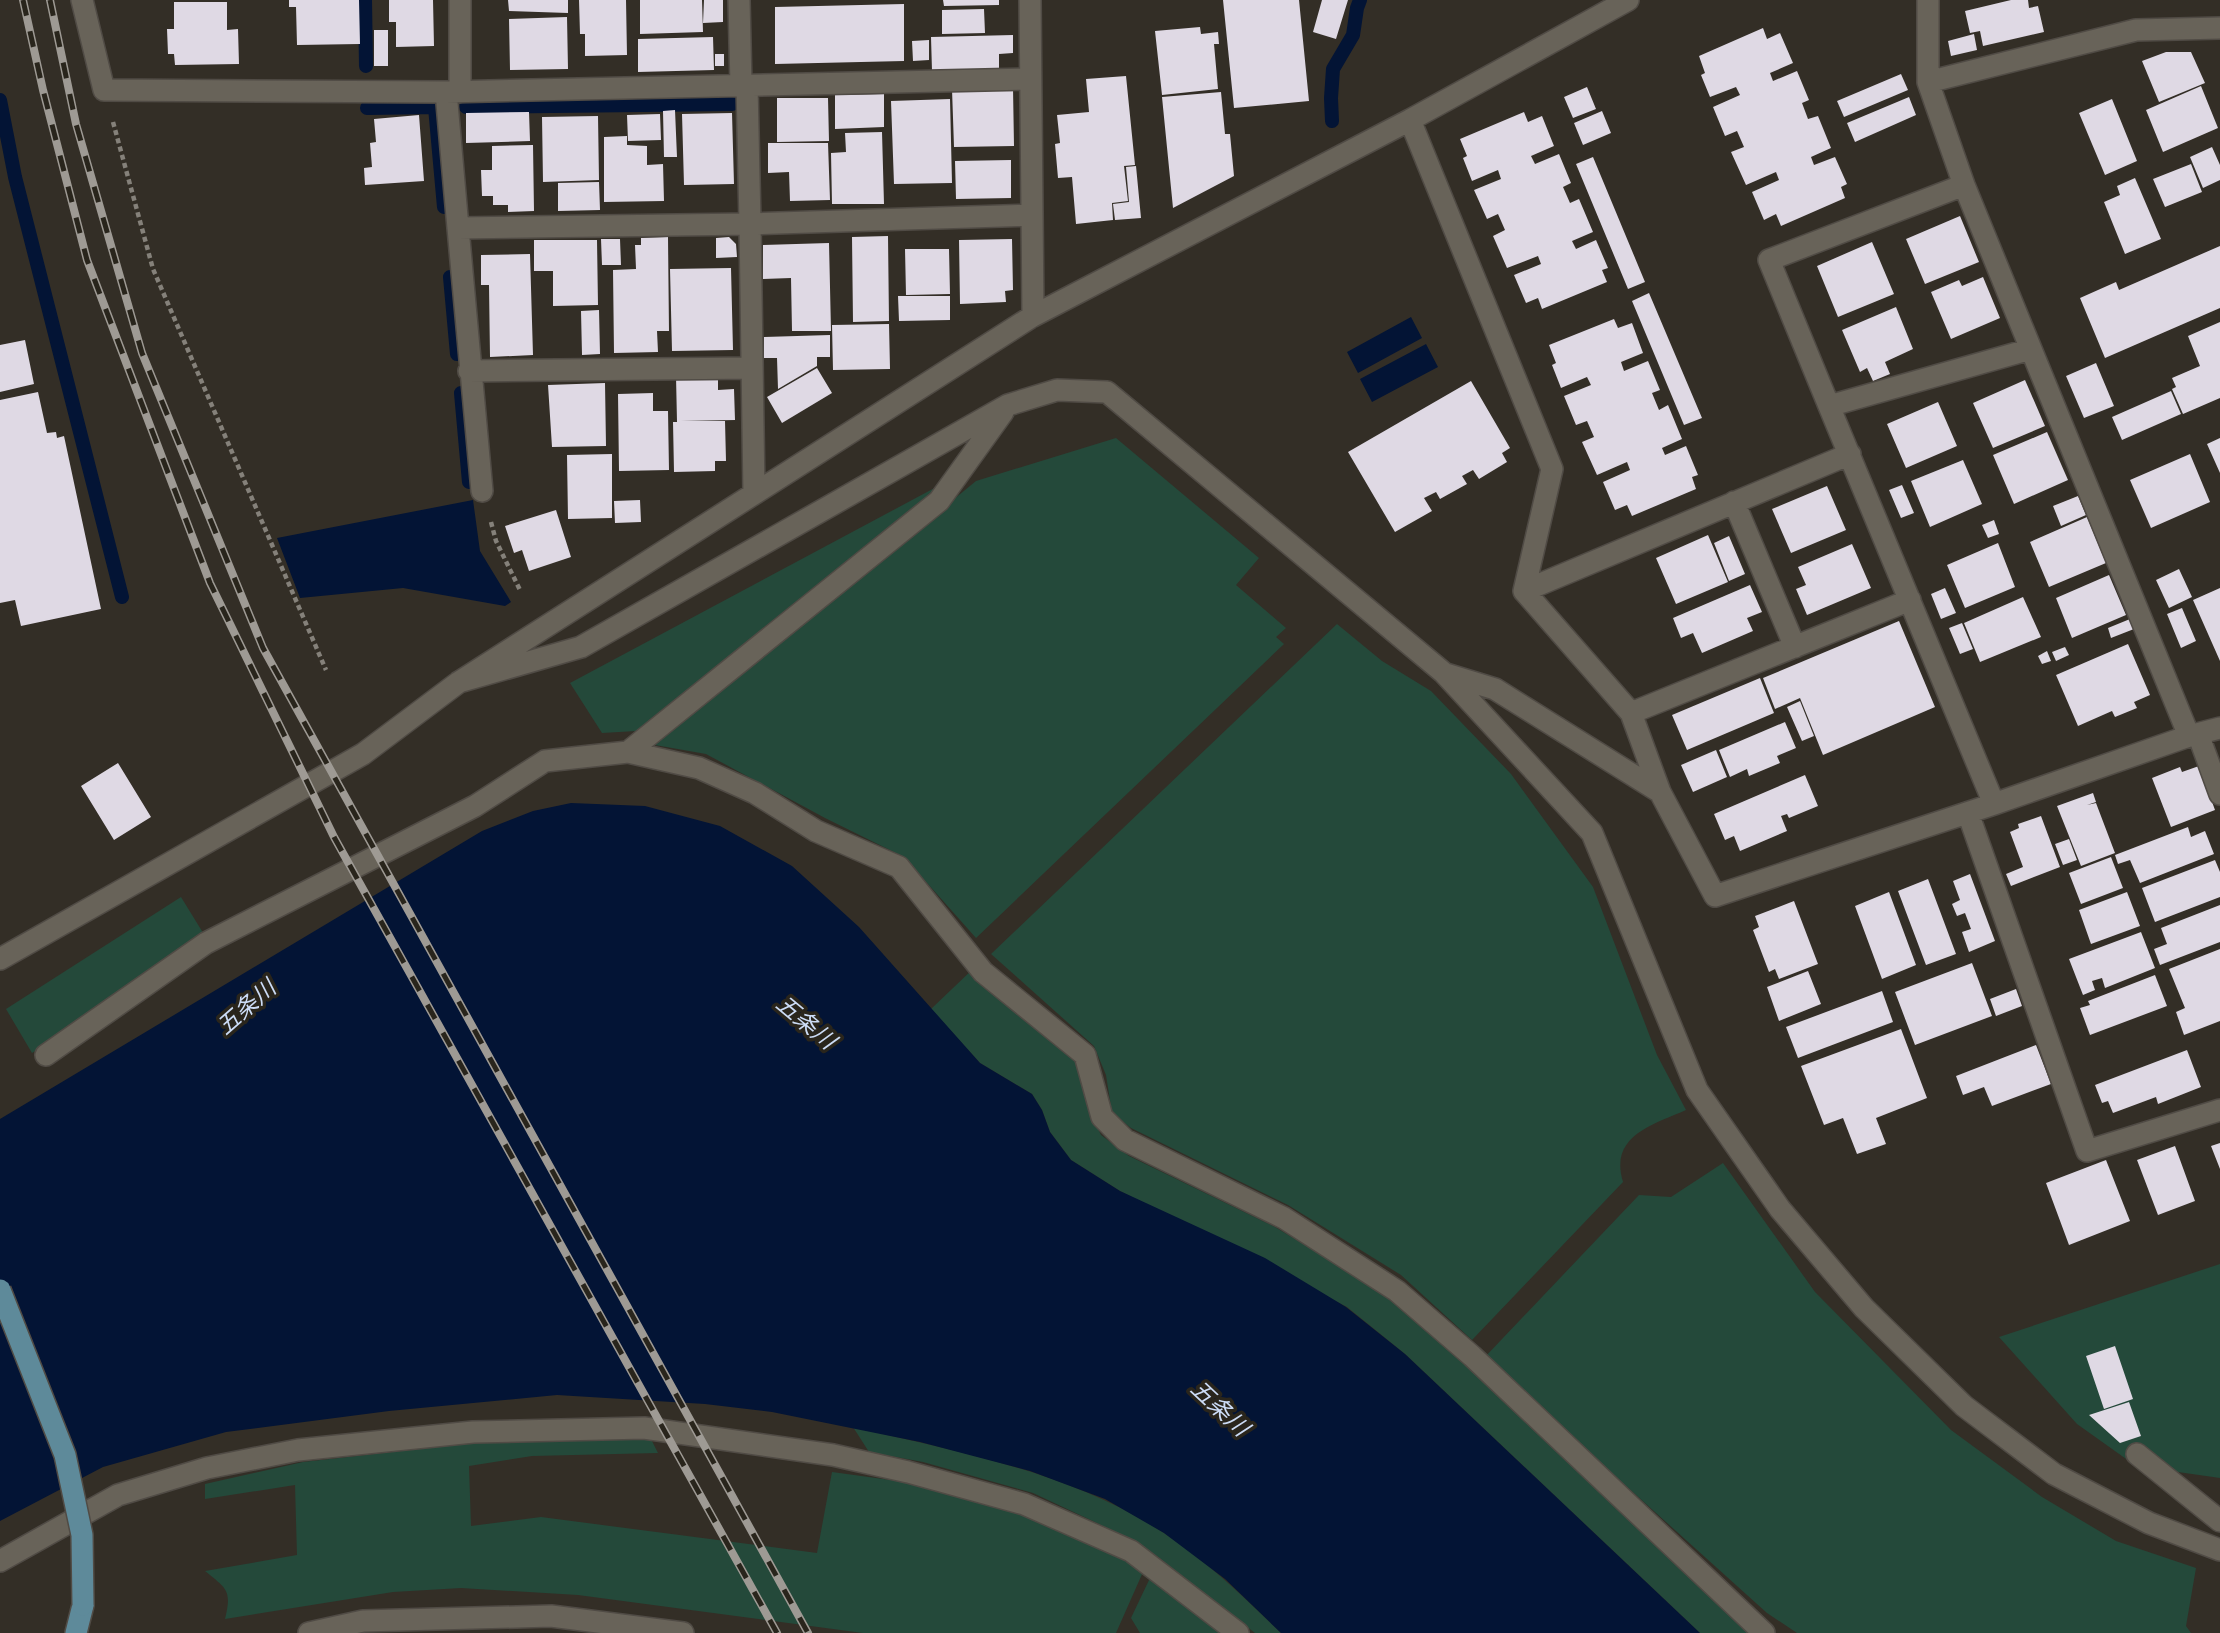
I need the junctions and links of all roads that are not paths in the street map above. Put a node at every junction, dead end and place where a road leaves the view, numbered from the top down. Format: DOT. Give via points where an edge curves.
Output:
graph roads {
  1 [pos="82,0"];
  2 [pos="460,0"];
  3 [pos="739,0"];
  4 [pos="1030,0"];
  5 [pos="1628,0"];
  6 [pos="1928,0"];
  7 [pos="2220,28"];
  8 [pos="1030,79"];
  9 [pos="1928,82"];
  10 [pos="744,86"];
  11 [pos="453,92"];
  12 [pos="1410,120"];
  13 [pos="1964,186"];
  14 [pos="1032,215"];
  15 [pos="750,224"];
  16 [pos="457,228"];
  17 [pos="1032,316"];
  18 [pos="2031,349"];
  19 [pos="752,368"];
  20 [pos="470,372"];
  21 [pos="1008,405"];
  22 [pos="1829,406"];
  23 [pos="1850,454"];
  24 [pos="482,491"];
  25 [pos="754,494"];
  26 [pos="1734,502"];
  27 [pos="1524,591"];
  28 [pos="1910,600"];
  29 [pos="1795,647"];
  30 [pos="1444,673"];
  31 [pos="459,682"];
  32 [pos="1631,713"];
  33 [pos="2220,728"];
  34 [pos="2193,735"];
  35 [pos="628,752"];
  36 [pos="1660,792"];
  37 [pos="2220,794"];
  38 [pos="1994,804"];
  39 [pos="1968,813"];
  40 [pos="0,959"];
  41 [pos="46,1055"];
  42 [pos="2220,1110"];
  43 [pos="0,1290"];
  44 [pos="2137,1454"];
  45 [pos="2220,1521"];
  46 [pos="2220,1550"];
  47 [pos="0,1561"];
  48 [pos="76,1633"];
  49 [pos="309,1633"];
  50 [pos="683,1633"];
  51 [pos="1238,1633"];
  52 [pos="1764,1633"];
  1 -- 11 [label="street" via="104,90"];
  2 -- 11 [label="street"];
  3 -- 10 [label="street"];
  4 -- 8 [label="street"];
  5 -- 12 [label="street"];
  6 -- 9 [label="street"];
  7 -- 9 [label="street" via="2136,30"];
  8 -- 10 [label="street"];
  8 -- 14 [label="street"];
  9 -- 13 [label="street"];
  10 -- 11 [label="street"];
  10 -- 15 [label="street"];
  11 -- 16 [label="street"];
  12 -- 17 [label="street"];
  12 -- 27 [label="street" via="1552,469"];
  13 -- 18 [label="street"];
  13 -- 22 [label="street" via="1769,260"];
  14 -- 15 [label="street"];
  14 -- 17 [label="street"];
  15 -- 16 [label="street"];
  15 -- 19 [label="street"];
  16 -- 20 [label="street"];
  17 -- 25 [label="street"];
  18 -- 22 [label="street"];
  18 -- 34 [label="street"];
  19 -- 20 [label="street"];
  19 -- 25 [label="street"];
  20 -- 24 [label="street"];
  21 -- 30 [label="street" via="1057,390 1107,392"];
  21 -- 31 [label="street" via="581,647"];
  21 -- 35 [label="street" via="939,500"];
  22 -- 23 [label="street"];
  23 -- 26 [label="street"];
  23 -- 28 [label="street"];
  25 -- 31 [label="street"];
  26 -- 27 [label="street"];
  26 -- 29 [label="street"];
  27 -- 32 [label="street"];
  28 -- 29 [label="street"];
  28 -- 38 [label="street"];
  29 -- 32 [label="street"];
  30 -- 36 [label="street" via="1495,689"];
  30 -- 46 [label="street" via="1592,833 1697,1090 1780,1209 1864,1308 1964,1406 2054,1474 2149,1523"];
  31 -- 40 [label="street" via="363,754"];
  32 -- 36 [label="street"];
  33 -- 34 [label="street"];
  34 -- 37 [label="street"];
  34 -- 38 [label="street"];
  35 -- 41 [label="street" via="545,761 475,806 206,943"];
  35 -- 52 [label="street" via="699,768 755,793 816,831 899,867 983,972 1085,1055 1102,1116 1125,1140 1284,1218 1398,1291"];
  36 -- 39 [label="street" via="1715,896"];
  38 -- 39 [label="street"];
  39 -- 42 [label="street" via="2087,1151"];
  43 -- 48 [label="main road, bridge" via="65,1455 82,1535 83,1605"];
  44 -- 45 [label="street"];
  47 -- 51 [label="street" via="118,1495 207,1468 298,1450 473,1432 644,1428 833,1455 1024,1504 1131,1551"];
  49 -- 50 [label="street" via="363,1621 551,1616"];
}
